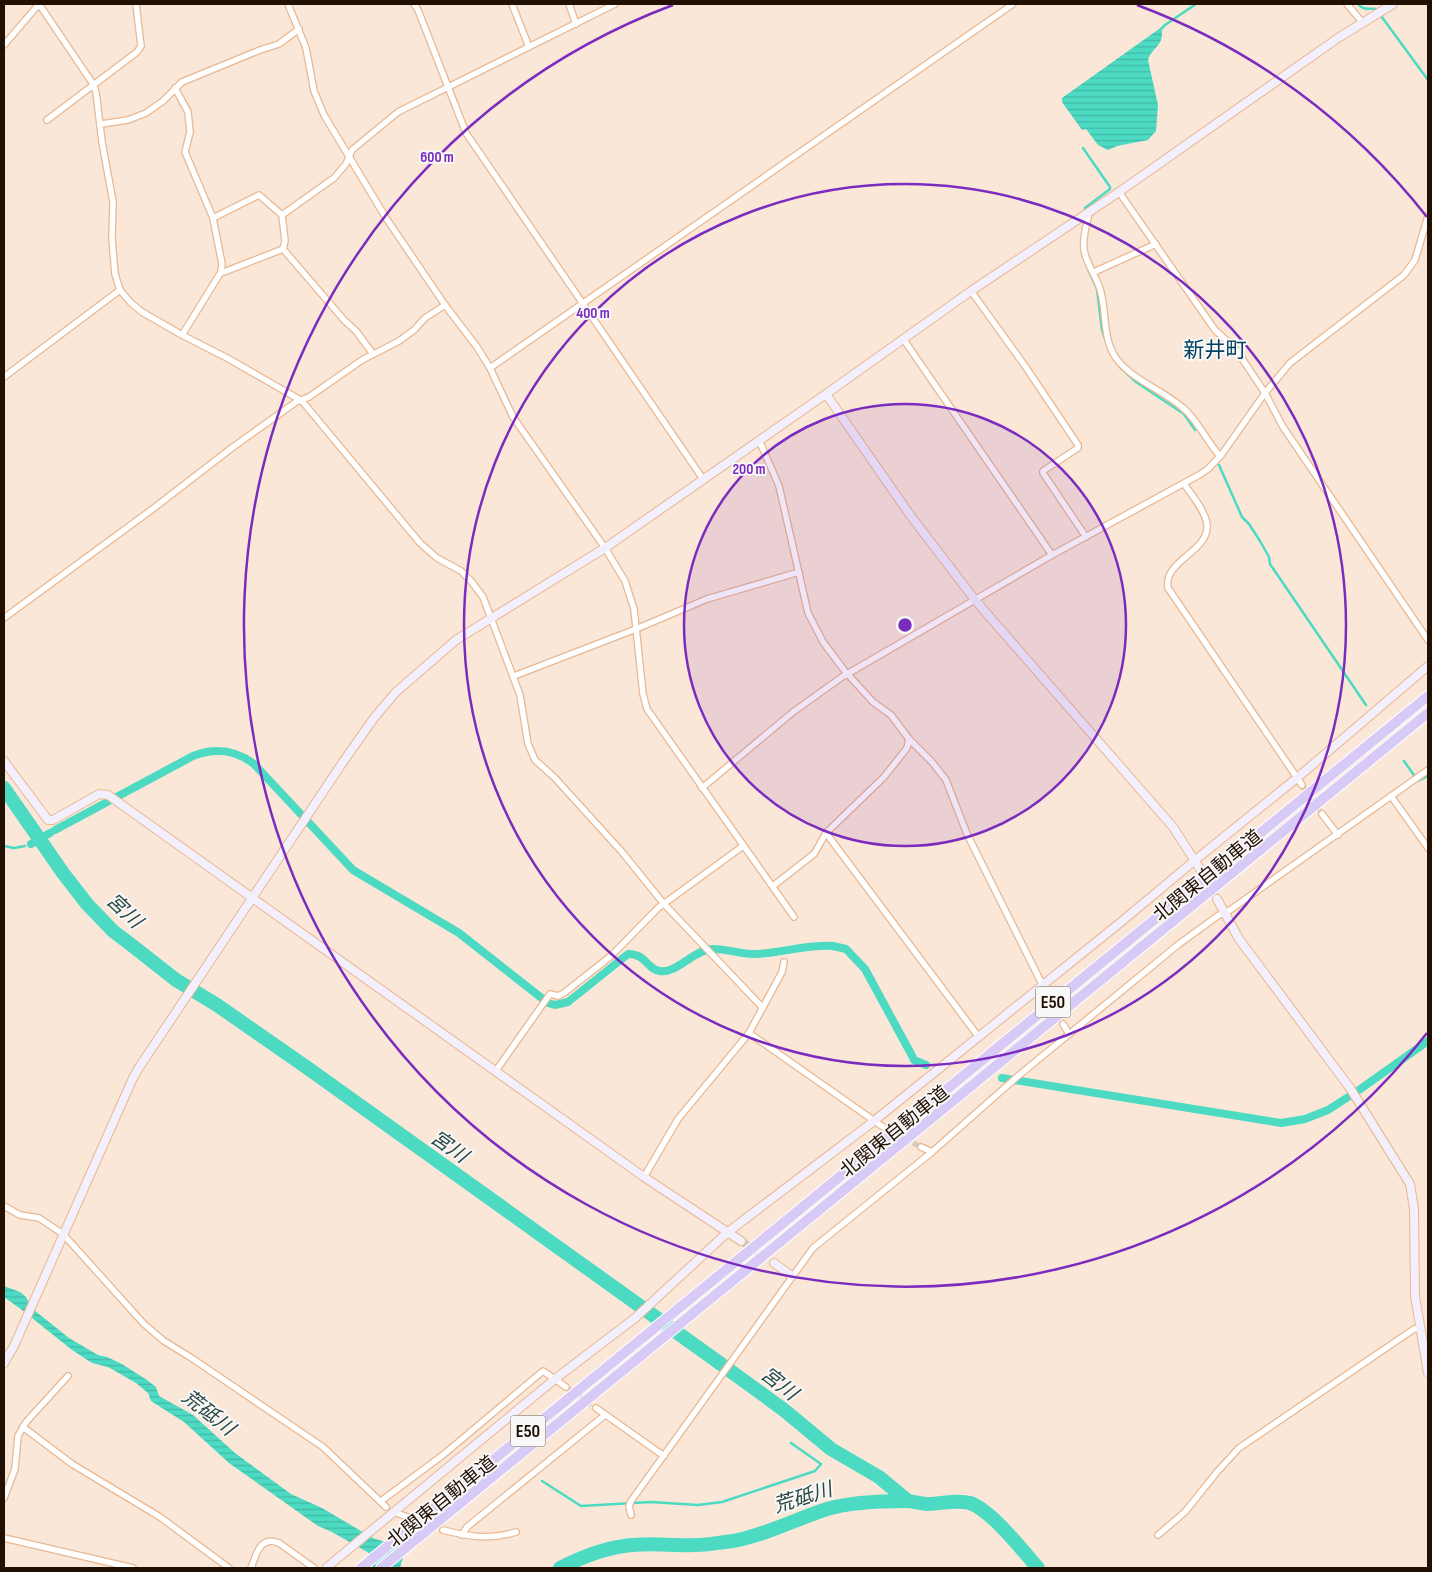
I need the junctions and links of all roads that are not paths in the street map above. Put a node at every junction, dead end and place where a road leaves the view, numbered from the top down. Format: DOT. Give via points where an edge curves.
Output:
graph roads {
  1 [pos="39,4"];
  2 [pos="136,4"];
  3 [pos="288,4"];
  4 [pos="414,4"];
  5 [pos="512,4"];
  6 [pos="569,4"];
  7 [pos="615,4"];
  8 [pos="1013,4"];
  9 [pos="1347,4"];
  10 [pos="1393,4"];
  11 [pos="1362,22"];
  12 [pos="576,24"];
  13 [pos="299,29"];
  14 [pos="4,45"];
  15 [pos="529,47"];
  16 [pos="94,86"];
  17 [pos="175,88"];
  18 [pos="448,88"];
  19 [pos="47,120"];
  20 [pos="101,124"];
  21 [pos="350,156"];
  22 [pos="1119,192"];
  23 [pos="1089,212"];
  24 [pos="282,215"];
  25 [pos="1428,216"];
  26 [pos="213,218"];
  27 [pos="1156,244"];
  28 [pos="283,248"];
  29 [pos="221,272"];
  30 [pos="1094,272"];
  31 [pos="120,290"];
  32 [pos="971,291"];
  33 [pos="583,304"];
  34 [pos="445,305"];
  35 [pos="182,335"];
  36 [pos="904,340"];
  37 [pos="373,354"];
  38 [pos="490,368"];
  39 [pos="4,377"];
  40 [pos="1265,393"];
  41 [pos="826,394"];
  42 [pos="302,401"];
  43 [pos="759,440"];
  44 [pos="1220,456"];
  45 [pos="703,479"];
  46 [pos="1184,484"];
  47 [pos="1086,537"];
  48 [pos="605,548"];
  49 [pos="1052,555"];
  50 [pos="800,572"];
  51 [pos="975,600"];
  52 [pos="4,618"];
  53 [pos="490,618"];
  54 [pos="636,629"];
  55 [pos="1428,640"];
  56 [pos="1428,666"];
  57 [pos="848,674"];
  58 [pos="514,676"];
  59 [pos="1428,696"];
  60 [pos="1428,713"];
  61 [pos="909,739"];
  62 [pos="4,761"];
  63 [pos="1428,770"];
  64 [pos="1297,778"];
  65 [pos="1302,785"];
  66 [pos="702,788"];
  67 [pos="1391,796"];
  68 [pos="1322,814"];
  69 [pos="826,833"];
  70 [pos="1338,835"];
  71 [pos="743,846"];
  72 [pos="1428,848"];
  73 [pos="1194,861"];
  74 [pos="1200,869"];
  75 [pos="773,886"];
  76 [pos="253,899"];
  77 [pos="1217,899"];
  78 [pos="664,904"];
  79 [pos="1224,913"];
  80 [pos="794,917"];
  81 [pos="784,962"];
  82 [pos="1042,985"];
  83 [pos="1048,994"];
  84 [pos="763,1008"];
  85 [pos="1063,1024"];
  86 [pos="749,1033"];
  87 [pos="1068,1034"];
  88 [pos="978,1036"];
  89 [pos="495,1072"];
  90 [pos="874,1121"];
  91 [pos="883,1127"];
  92 [pos="921,1147"];
  93 [pos="932,1152"];
  94 [pos="644,1177"];
  95 [pos="4,1206"];
  96 [pos="728,1232"];
  97 [pos="63,1234"];
  98 [pos="741,1241"];
  99 [pos="774,1263"];
  100 [pos="792,1276"];
  101 [pos="1419,1328"];
  102 [pos="4,1363"];
  103 [pos="1428,1373"];
  104 [pos="68,1376"];
  105 [pos="555,1378"];
  106 [pos="566,1387"];
  107 [pos="596,1408"];
  108 [pos="605,1415"];
  109 [pos="23,1427"];
  110 [pos="664,1456"];
  111 [pos="4,1498"];
  112 [pos="381,1501"];
  113 [pos="386,1506"];
  114 [pos="399,1514"];
  115 [pos="630,1514"];
  116 [pos="411,1518"];
  117 [pos="443,1530"];
  118 [pos="516,1532"];
  119 [pos="462,1535"];
  120 [pos="1158,1535"];
  121 [pos="4,1538"];
  122 [pos="133,1568"];
  123 [pos="229,1568"];
  124 [pos="252,1568"];
  125 [pos="314,1568"];
  126 [pos="326,1568"];
  127 [pos="361,1568"];
  128 [pos="381,1568"];
  1 -- 14 [label="street"];
  1 -- 16 [label="street"];
  2 -- 16 [label="street" via="141,46 133,57"];
  3 -- 13 [label="street"];
  4 -- 18 [label="street"];
  5 -- 15 [label="street"];
  6 -- 12 [label="street"];
  7 -- 12 [label="street"];
  8 -- 33 [label="street"];
  9 -- 11 [label="street"];
  10 -- 11 [label="street"];
  11 -- 22 [label="street"];
  12 -- 15 [label="street"];
  13 -- 17 [label="street" via="279,44 182,82"];
  13 -- 21 [label="street" via="320,108"];
  15 -- 18 [label="street"];
  16 -- 19 [label="street"];
  16 -- 20 [label="street"];
  17 -- 20 [label="street" via="142,115"];
  17 -- 26 [label="street" via="188,112 190,132 185,152"];
  18 -- 21 [label="street" via="398,112 352,150"];
  18 -- 33 [label="street" via="466,133"];
  20 -- 31 [label="street" via="113,202 115,274"];
  21 -- 24 [label="street" via="334,178"];
  21 -- 34 [label="street" via="386,218"];
  22 -- 23 [label="street"];
  22 -- 27 [label="street"];
  23 -- 30 [label="street" via="1084,250"];
  23 -- 32 [label="street"];
  24 -- 26 [label="street" via="259,195"];
  24 -- 28 [label="street"];
  25 -- 40 [label="street" via="1414,260 1404,275 1299,355"];
  26 -- 29 [label="street"];
  27 -- 30 [label="street"];
  27 -- 40 [label="street" via="1215,330 1235,348"];
  28 -- 29 [label="street"];
  28 -- 37 [label="street"];
  29 -- 35 [label="street"];
  30 -- 44 [label="street" via="1106,330 1116,358 1132,373 1185,409"];
  31 -- 35 [label="street" via="142,312"];
  31 -- 39 [label="street"];
  32 -- 36 [label="street"];
  32 -- 47 [label="street" via="1078,445 1043,473"];
  33 -- 38 [label="street"];
  33 -- 45 [label="street"];
  34 -- 37 [label="street" via="400,341"];
  34 -- 38 [label="street"];
  35 -- 42 [label="street"];
  36 -- 41 [label="street"];
  36 -- 49 [label="street"];
  37 -- 42 [label="street"];
  38 -- 48 [label="street" via="513,417"];
  40 -- 44 [label="street"];
  40 -- 55 [label="street" via="1283,427"];
  41 -- 43 [label="street"];
  41 -- 51 [label="street" via="910,515"];
  42 -- 52 [label="street" via="233,447"];
  42 -- 53 [label="street" via="420,543 472,581 483,597"];
  43 -- 45 [label="street"];
  43 -- 50 [label="street" via="779,486"];
  44 -- 46 [label="street" via="1208,469"];
  45 -- 48 [label="street"];
  46 -- 47 [label="street"];
  46 -- 64 [label="street" via="1207,528 1201,542 1168,577 1168,588"];
  47 -- 49 [label="street"];
  48 -- 53 [label="street"];
  48 -- 54 [label="street" via="630,595"];
  49 -- 51 [label="street"];
  50 -- 54 [label="street" via="707,599"];
  50 -- 57 [label="street" via="814,628"];
  51 -- 57 [label="street"];
  51 -- 73 [label="street" via="1173,827"];
  53 -- 58 [label="street"];
  53 -- 76 [label="street" via="456,640 396,692 374,718"];
  54 -- 58 [label="street"];
  54 -- 66 [label="street" via="647,709"];
  56 -- 64 [label="street"];
  57 -- 61 [label="street" via="873,702 891,715"];
  57 -- 66 [label="street" via="806,702"];
  58 -- 78 [label="street" via="528,744 535,760 622,852"];
  59 -- 127 [label="highway, 北関東自動車道 / E50"];
  60 -- 128 [label="highway, 北関東自動車道 / E50"];
  61 -- 69 [label="street" via="907,748 884,777"];
  61 -- 82 [label="street" via="946,780 967,834"];
  62 -- 76 [label="street" via="51,821 99,794 108,795"];
  63 -- 67 [label="street"];
  64 -- 65 [label="street"];
  64 -- 73 [label="street"];
  66 -- 71 [label="street"];
  67 -- 70 [label="street"];
  67 -- 72 [label="street"];
  68 -- 70 [label="street"];
  69 -- 75 [label="street" via="814,854"];
  69 -- 88 [label="street"];
  70 -- 79 [label="street"];
  71 -- 75 [label="street"];
  71 -- 78 [label="street"];
  73 -- 74 [label="street"];
  73 -- 82 [label="street"];
  75 -- 80 [label="street"];
  76 -- 89 [label="street"];
  76 -- 97 [label="street" via="133,1078"];
  77 -- 79 [label="street"];
  78 -- 84 [label="street"];
  78 -- 89 [label="street" via="604,961 564,993 558,996 550,994"];
  79 -- 87 [label="street" via="1179,944"];
  79 -- 101 [label="street" via="1239,939 1350,1088 1410,1184"];
  81 -- 84 [label="street"];
  82 -- 83 [label="street"];
  82 -- 88 [label="street"];
  84 -- 86 [label="street"];
  85 -- 87 [label="street"];
  86 -- 90 [label="street"];
  86 -- 94 [label="street" via="678,1119"];
  87 -- 93 [label="street"];
  88 -- 90 [label="street"];
  89 -- 94 [label="street"];
  90 -- 91 [label="street"];
  90 -- 96 [label="street"];
  92 -- 93 [label="street"];
  93 -- 100 [label="street" via="813,1248"];
  94 -- 96 [label="street"];
  95 -- 97 [label="street" via="20,1215 39,1218"];
  96 -- 98 [label="street"];
  96 -- 105 [label="street" via="653,1303"];
  97 -- 102 [label="street"];
  97 -- 112 [label="street" via="159,1337 323,1447"];
  99 -- 100 [label="street"];
  100 -- 110 [label="street"];
  101 -- 103 [label="street"];
  101 -- 120 [label="street" via="1239,1448 1185,1512"];
  104 -- 109 [label="street"];
  105 -- 106 [label="street"];
  105 -- 112 [label="street" via="543,1371"];
  105 -- 126 [label="street"];
  107 -- 108 [label="street"];
  108 -- 110 [label="street"];
  108 -- 119 [label="street"];
  109 -- 111 [label="street" via="18,1436 15,1469"];
  109 -- 123 [label="street" via="72,1464 160,1517"];
  110 -- 115 [label="street" via="630,1504"];
  112 -- 113 [label="street"];
  114 -- 116 [label="street"];
  117 -- 119 [label="street"];
  118 -- 119 [label="street" via="492,1538"];
  121 -- 122 [label="street"];
  124 -- 125 [label="street" via="260,1545 272,1540"];
}
